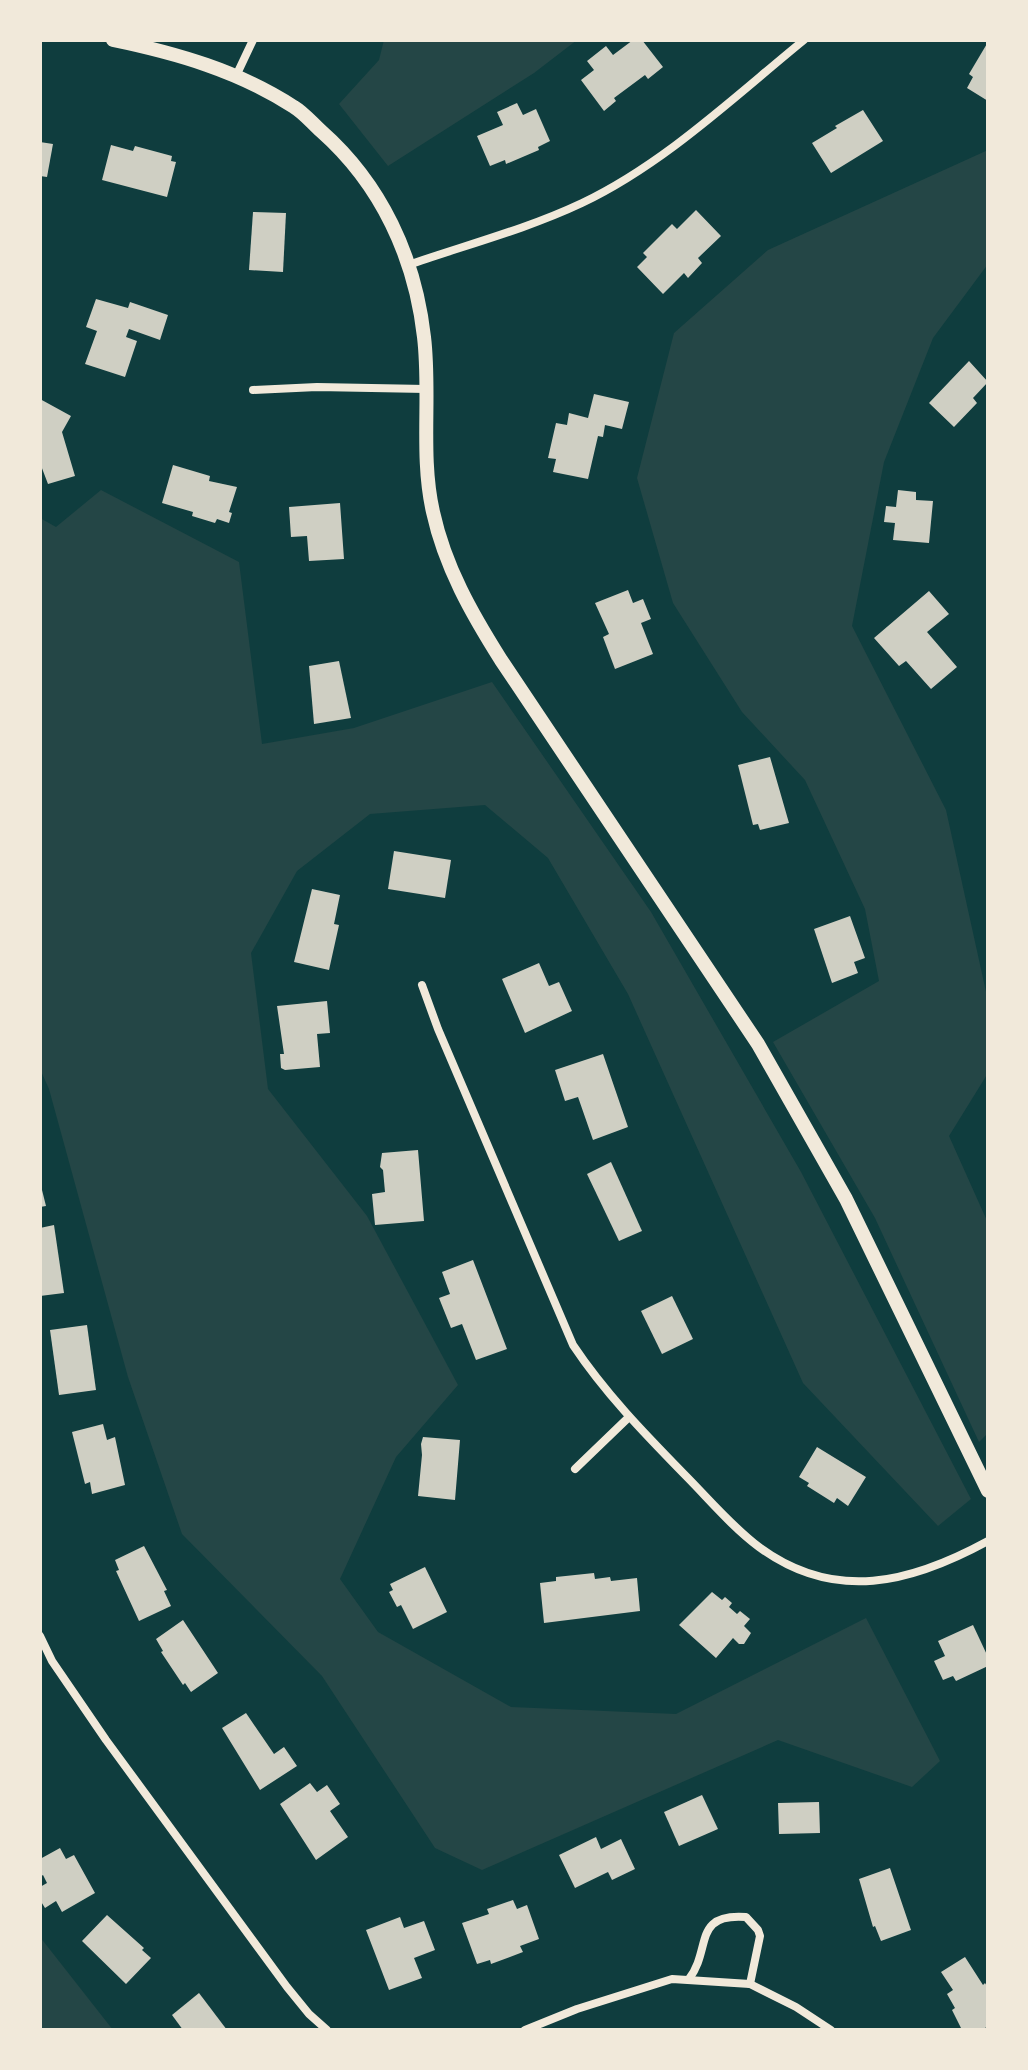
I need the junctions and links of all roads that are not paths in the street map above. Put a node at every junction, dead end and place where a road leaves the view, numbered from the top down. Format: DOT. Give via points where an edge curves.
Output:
graph roads {
  1 [pos="113,40"];
  2 [pos="253,40"];
  3 [pos="804,40"];
  4 [pos="236,76"];
  5 [pos="408,265"];
  6 [pos="426,389"];
  7 [pos="253,390"];
  8 [pos="422,985"];
  9 [pos="629,1417"];
  10 [pos="575,1469"];
  11 [pos="988,1491"];
  12 [pos="988,1541"];
  13 [pos="40,1636"];
  14 [pos="689,1979"];
  15 [pos="750,1984"];
  16 [pos="327,2030"];
  17 [pos="525,2030"];
  18 [pos="831,2030"];
  1 -- 4 [label="street"];
  2 -- 4 [label="street"];
  3 -- 5 [label="street" via="672,146 613,186 558,214"];
  4 -- 5 [label="street" via="297,109 345,152 378,198"];
  5 -- 6 [label="street" via="421,314"];
  6 -- 7 [label="street"];
  6 -- 11 [label="street" via="433,514 464,598 758,1044 846,1199"];
  8 -- 9 [label="street" via="573,1345"];
  9 -- 10 [label="street"];
  9 -- 12 [label="street" via="759,1546 812,1575 881,1581 904,1577 933,1569"];
  13 -- 16 [label="street" via="106,1740 287,1987"];
  14 -- 15 [label="street"];
  14 -- 15 [label="street" via="698,1968 707,1929 737,1916 752,1922 760,1936"];
  14 -- 17 [label="street" via="639,1988"];
  15 -- 18 [label="street"];
}
